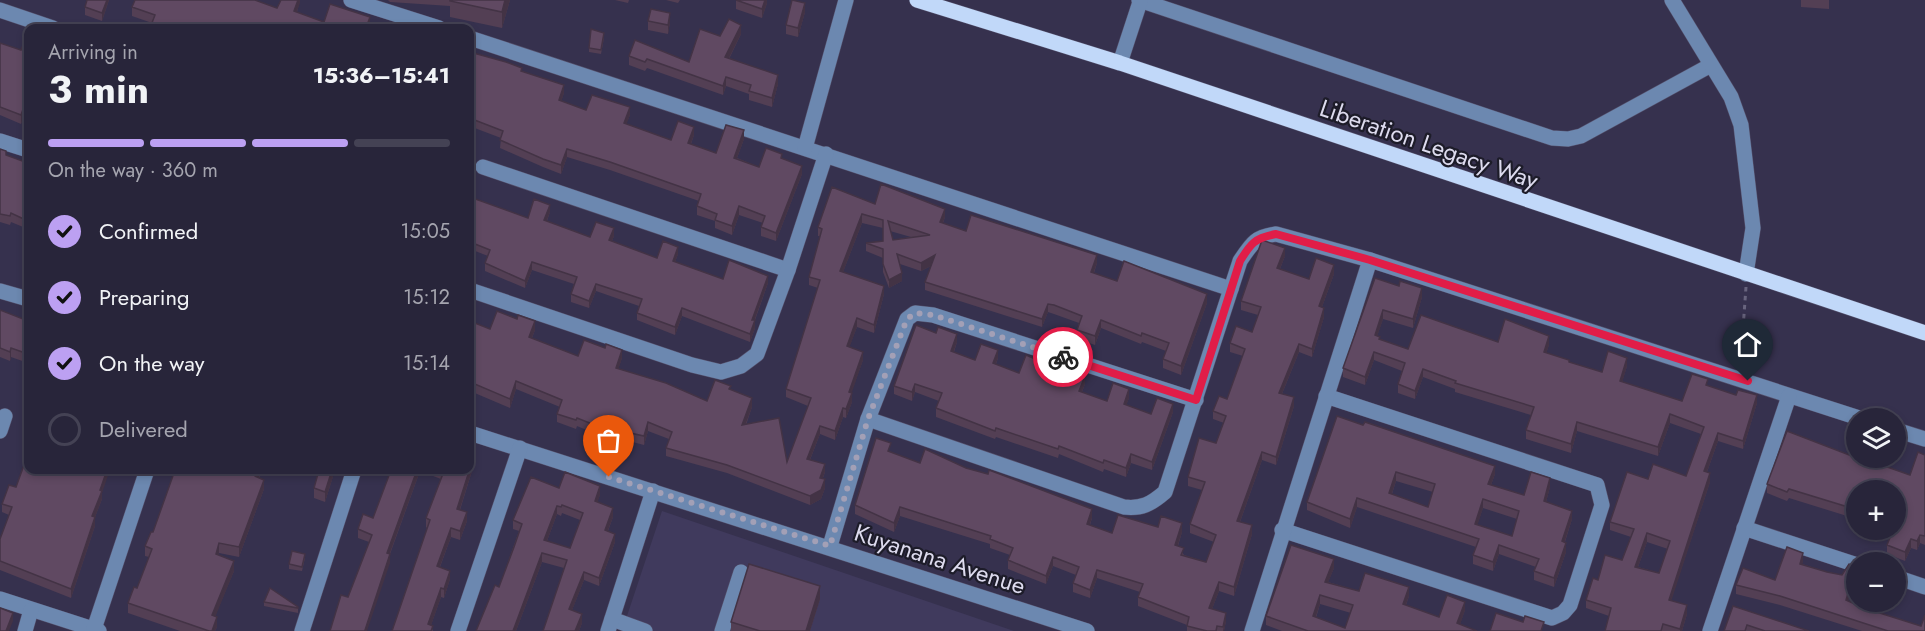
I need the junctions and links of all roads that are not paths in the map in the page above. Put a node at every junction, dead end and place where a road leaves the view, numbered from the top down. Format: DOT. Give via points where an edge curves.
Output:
graph roads {
  1 [pos="351,0"];
  2 [pos="846,0"];
  3 [pos="917,0"];
  4 [pos="1672,0"];
  5 [pos="1140,1"];
  6 [pos="0,10"];
  7 [pos="41,24"];
  8 [pos="426,24"];
  9 [pos="474,39"];
  10 [pos="1120,63"];
  11 [pos="1710,64"];
  12 [pos="0,141"];
  13 [pos="805,148"];
  14 [pos="24,149"];
  15 [pos="826,154"];
  16 [pos="483,167"];
  17 [pos="1370,260"];
  18 [pos="788,270"];
  19 [pos="1746,274"];
  20 [pos="1231,289"];
  21 [pos="0,291"];
  22 [pos="474,291"];
  23 [pos="24,298"];
  24 [pos="1925,333"];
  25 [pos="1326,396"];
  26 [pos="1789,396"];
  27 [pos="1196,400"];
  28 [pos="1846,414"];
  29 [pos="868,419"];
  30 [pos="474,433"];
  31 [pos="1906,433"];
  32 [pos="1925,439"];
  33 [pos="520,448"];
  34 [pos="146,474"];
  35 [pos="353,474"];
  36 [pos="653,491"];
  37 [pos="1744,528"];
  38 [pos="1282,530"];
  39 [pos="830,546"];
  40 [pos="1846,560"];
  41 [pos="741,572"];
  42 [pos="1906,580"];
  43 [pos="1925,587"];
  44 [pos="0,599"];
  45 [pos="31,610"];
  46 [pos="610,625"];
  47 [pos="97,630"];
  48 [pos="24,631"];
  49 [pos="302,631"];
  50 [pos="458,631"];
  51 [pos="645,631"];
  52 [pos="722,631"];
  53 [pos="1087,631"];
  54 [pos="1252,631"];
  55 [pos="1710,631"];
  1 -- 8 [label="street"];
  2 -- 13 [label="street"];
  3 -- 10 [label="main road, Liberation Legacy Way"];
  4 -- 11 [label="street"];
  5 -- 10 [label="street"];
  5 -- 11 [label="street" via="1552,138 1581,136"];
  6 -- 7 [label="street"];
  9 -- 13 [label="street"];
  10 -- 19 [label="main road, Liberation Legacy Way"];
  11 -- 19 [label="street" via="1731,97 1741,125 1753,228"];
  12 -- 14 [label="street"];
  13 -- 15 [label="street"];
  15 -- 18 [label="street"];
  15 -- 20 [label="street"];
  16 -- 18 [label="street"];
  17 -- 20 [label="street" via="1290,236 1260,237 1240,261"];
  17 -- 25 [label="street"];
  17 -- 26 [label="street"];
  18 -- 22 [label="street" via="757,354 741,366 721,372"];
  19 -- 24 [label="main road, Liberation Legacy Way"];
  20 -- 27 [label="street"];
  21 -- 23 [label="street"];
  25 -- 38 [label="street"];
  25 -- 38 [label="street" via="1597,486 1602,505 1570,605 1552,618"];
  26 -- 28 [label="street"];
  26 -- 37 [label="street"];
  27 -- 29 [label="street" via="922,312 907,319"];
  27 -- 29 [label="street" via="1165,492 1151,504 1136,508"];
  29 -- 39 [label="street"];
  30 -- 33 [label="street, Kuyanana Avenue"];
  31 -- 32 [label="street"];
  33 -- 36 [label="street, Kuyanana Avenue"];
  33 -- 50 [label="street"];
  34 -- 47 [label="street"];
  35 -- 49 [label="street"];
  36 -- 39 [label="street, Kuyanana Avenue"];
  36 -- 46 [label="street"];
  37 -- 40 [label="street"];
  37 -- 55 [label="street"];
  38 -- 54 [label="street"];
  39 -- 53 [label="street, Kuyanana Avenue"];
  41 -- 52 [label="street"];
  42 -- 43 [label="street"];
  44 -- 45 [label="street"];
  45 -- 47 [label="street"];
  45 -- 48 [label="street"];
  46 -- 51 [label="street"];
}
